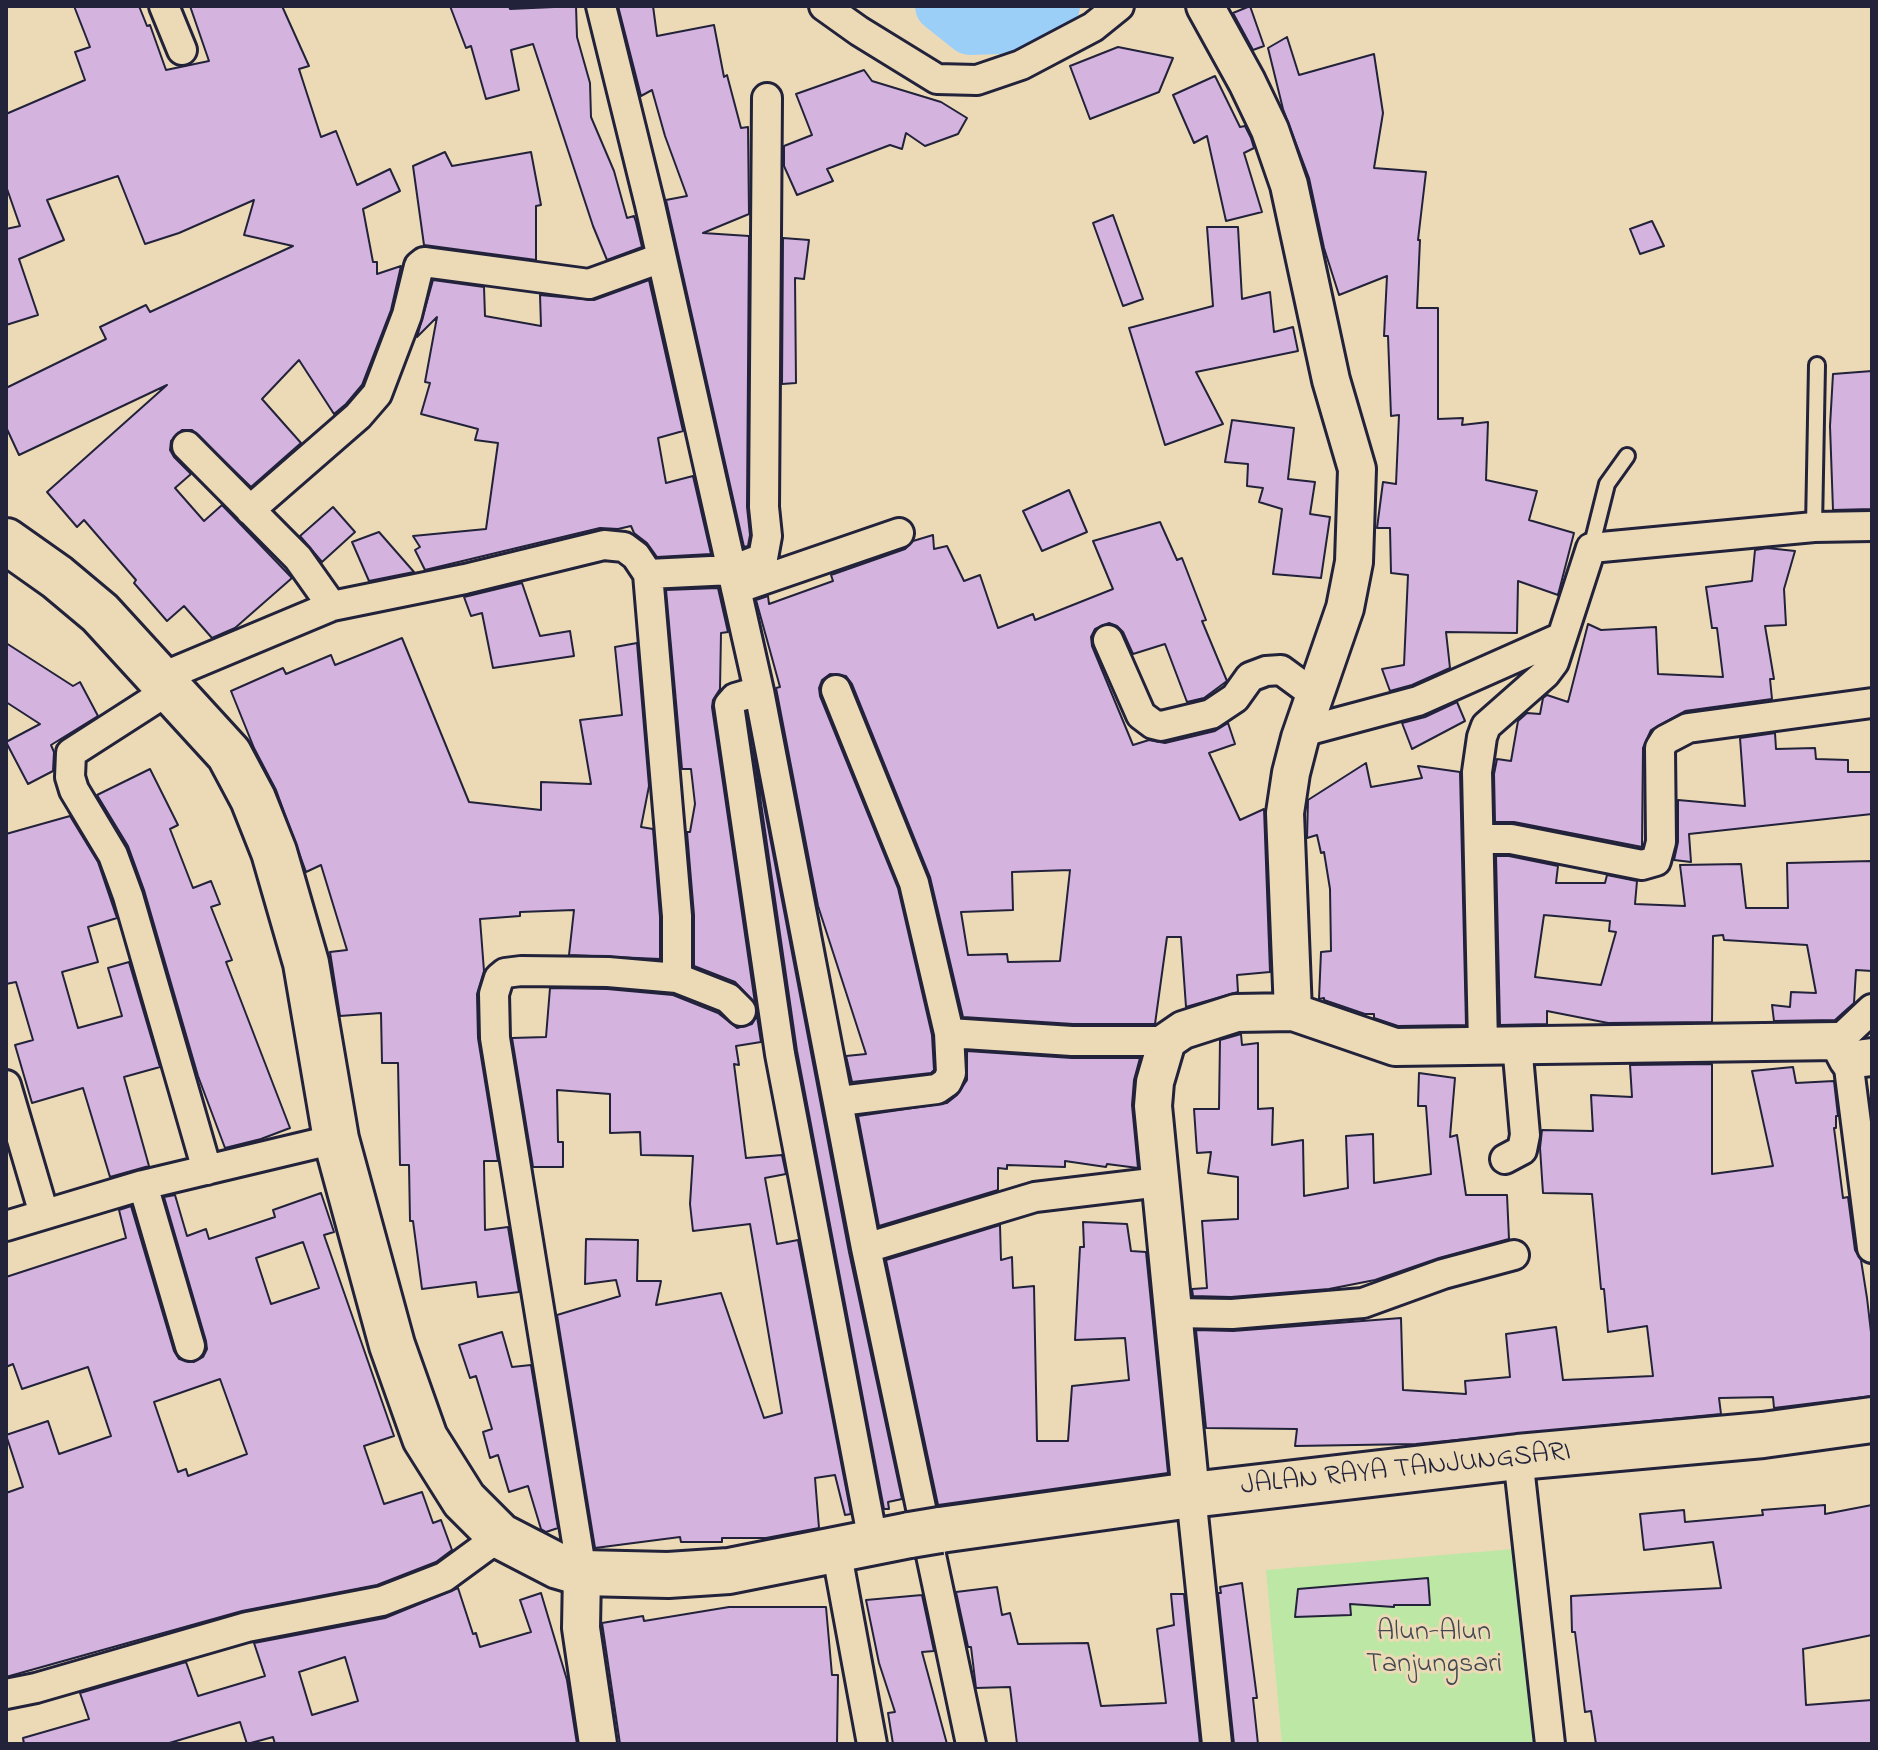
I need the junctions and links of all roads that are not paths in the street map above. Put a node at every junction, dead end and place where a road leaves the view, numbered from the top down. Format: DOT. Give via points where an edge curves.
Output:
graph roads {
  1 [pos="164,6"];
  2 [pos="601,6"];
  3 [pos="824,6"];
  4 [pos="1119,6"];
  5 [pos="1205,6"];
  6 [pos="182,50"];
  7 [pos="767,98"];
  8 [pos="661,258"];
  9 [pos="1817,365"];
  10 [pos="187,446"];
  11 [pos="1627,456"];
  12 [pos="250,510"];
  13 [pos="1872,526"];
  14 [pos="1814,527"];
  15 [pos="899,533"];
  16 [pos="6,541"];
  17 [pos="1591,548"];
  18 [pos="648,574"];
  19 [pos="734,580"];
  20 [pos="332,606"];
  21 [pos="1562,637"];
  22 [pos="1108,640"];
  23 [pos="164,684"];
  24 [pos="836,690"];
  25 [pos="759,691"];
  26 [pos="1315,695"];
  27 [pos="1872,703"];
  28 [pos="1302,732"];
  29 [pos="1479,839"];
  30 [pos="677,978"];
  31 [pos="1872,1009"];
  32 [pos="741,1011"];
  33 [pos="1293,1012"];
  34 [pos="949,1033"];
  35 [pos="1167,1041"];
  36 [pos="1500,1044"];
  37 [pos="1853,1053"];
  38 [pos="6,1085"];
  39 [pos="840,1101"];
  40 [pos="336,1139"];
  41 [pos="1505,1159"];
  42 [pos="207,1170"];
  43 [pos="1160,1182"];
  44 [pos="143,1185"];
  45 [pos="44,1214"];
  46 [pos="6,1226"];
  47 [pos="866,1248"];
  48 [pos="1872,1248"];
  49 [pos="1514,1255"];
  50 [pos="1173,1313"];
  51 [pos="190,1346"];
  52 [pos="1872,1420"];
  53 [pos="1518,1457"];
  54 [pos="1191,1495"];
  55 [pos="500,1536"];
  56 [pos="890,1539"];
  57 [pos="582,1573"];
  58 [pos="6,1694"];
  59 [pos="598,1744"];
  60 [pos="872,1744"];
  61 [pos="971,1744"];
  62 [pos="1217,1744"];
  63 [pos="1550,1744"];
  1 -- 6 [label="street"];
  2 -- 8 [label="street"];
  3 -- 4 [label="street" via="937,79 977,80 1021,65 1093,27"];
  5 -- 26 [label="street" via="1270,130 1289,185 1331,380 1357,469 1354,562 1345,608"];
  7 -- 19 [label="street" via="767,536 763,558"];
  8 -- 12 [label="street" via="589,284 424,262 377,394"];
  8 -- 19 [label="street"];
  9 -- 14 [label="lane"];
  10 -- 12 [label="street"];
  11 -- 17 [label="lane" via="1607,484"];
  12 -- 20 [label="street" via="298,558"];
  13 -- 14 [label="street"];
  14 -- 17 [label="street"];
  15 -- 19 [label="street"];
  16 -- 23 [label="highway, JALAN RAYA TANJUNGSARI" via="100,613"];
  17 -- 21 [label="street"];
  18 -- 19 [label="street"];
  18 -- 20 [label="street" via="624,547 604,545"];
  18 -- 30 [label="street" via="677,916"];
  19 -- 25 [label="street"];
  20 -- 23 [label="street"];
  21 -- 28 [label="street" via="1418,701"];
  21 -- 29 [label="street" via="1545,674 1486,726 1477,772"];
  22 -- 26 [label="street" via="1141,715 1153,724 1211,714 1235,698 1250,677 1266,671 1281,670"];
  23 -- 40 [label="highway, JALAN RAYA TANJUNGSARI" via="229,754 274,852 306,963"];
  23 -- 42 [label="street" via="71,753 70,777 113,855 128,896"];
  24 -- 34 [label="street" via="914,883"];
  25 -- 39 [label="street"];
  25 -- 56 [label="street" via="729,705 780,1054"];
  26 -- 28 [label="street"];
  27 -- 29 [label="street" via="1688,728 1665,740 1660,748 1661,842 1656,861 1642,865 1511,839"];
  28 -- 33 [label="street" via="1285,813"];
  29 -- 36 [label="street"];
  30 -- 32 [label="street" via="728,998"];
  30 -- 57 [label="street" via="505,973 494,994 495,1038"];
  31 -- 37 [label="street"];
  33 -- 35 [label="street" via="1236,1013 1183,1030"];
  33 -- 36 [label="street" via="1395,1047"];
  34 -- 35 [label="street"];
  34 -- 39 [label="street" via="951,1073 937,1089"];
  35 -- 43 [label="street" via="1153,1106"];
  36 -- 37 [label="street"];
  36 -- 41 [label="street" via="1525,1135 1522,1150"];
  37 -- 48 [label="street"];
  38 -- 45 [label="street"];
  39 -- 47 [label="street"];
  40 -- 42 [label="street"];
  40 -- 55 [label="highway, JALAN RAYA TANJUNGSARI" via="392,1345 425,1438 464,1500"];
  42 -- 44 [label="street"];
  43 -- 47 [label="street" via="1035,1197"];
  43 -- 50 [label="street"];
  44 -- 45 [label="street"];
  44 -- 51 [label="street"];
  45 -- 46 [label="street"];
  47 -- 61 [label="street"];
  49 -- 50 [label="street" via="1363,1303 1232,1314"];
  50 -- 54 [label="street"];
  52 -- 53 [label="highway, JALAN RAYA TANJUNGSARI"];
  53 -- 54 [label="highway, JALAN RAYA TANJUNGSARI"];
  53 -- 63 [label="street"];
  54 -- 56 [label="highway, JALAN RAYA TANJUNGSARI"];
  54 -- 62 [label="street"];
  55 -- 57 [label="highway, JALAN RAYA TANJUNGSARI"];
  55 -- 58 [label="street" via="444,1577 382,1601 247,1627"];
  56 -- 57 [label="highway, JALAN RAYA TANJUNGSARI" via="729,1571"];
  56 -- 60 [label="street"];
  57 -- 59 [label="street" via="581,1628"];
}
